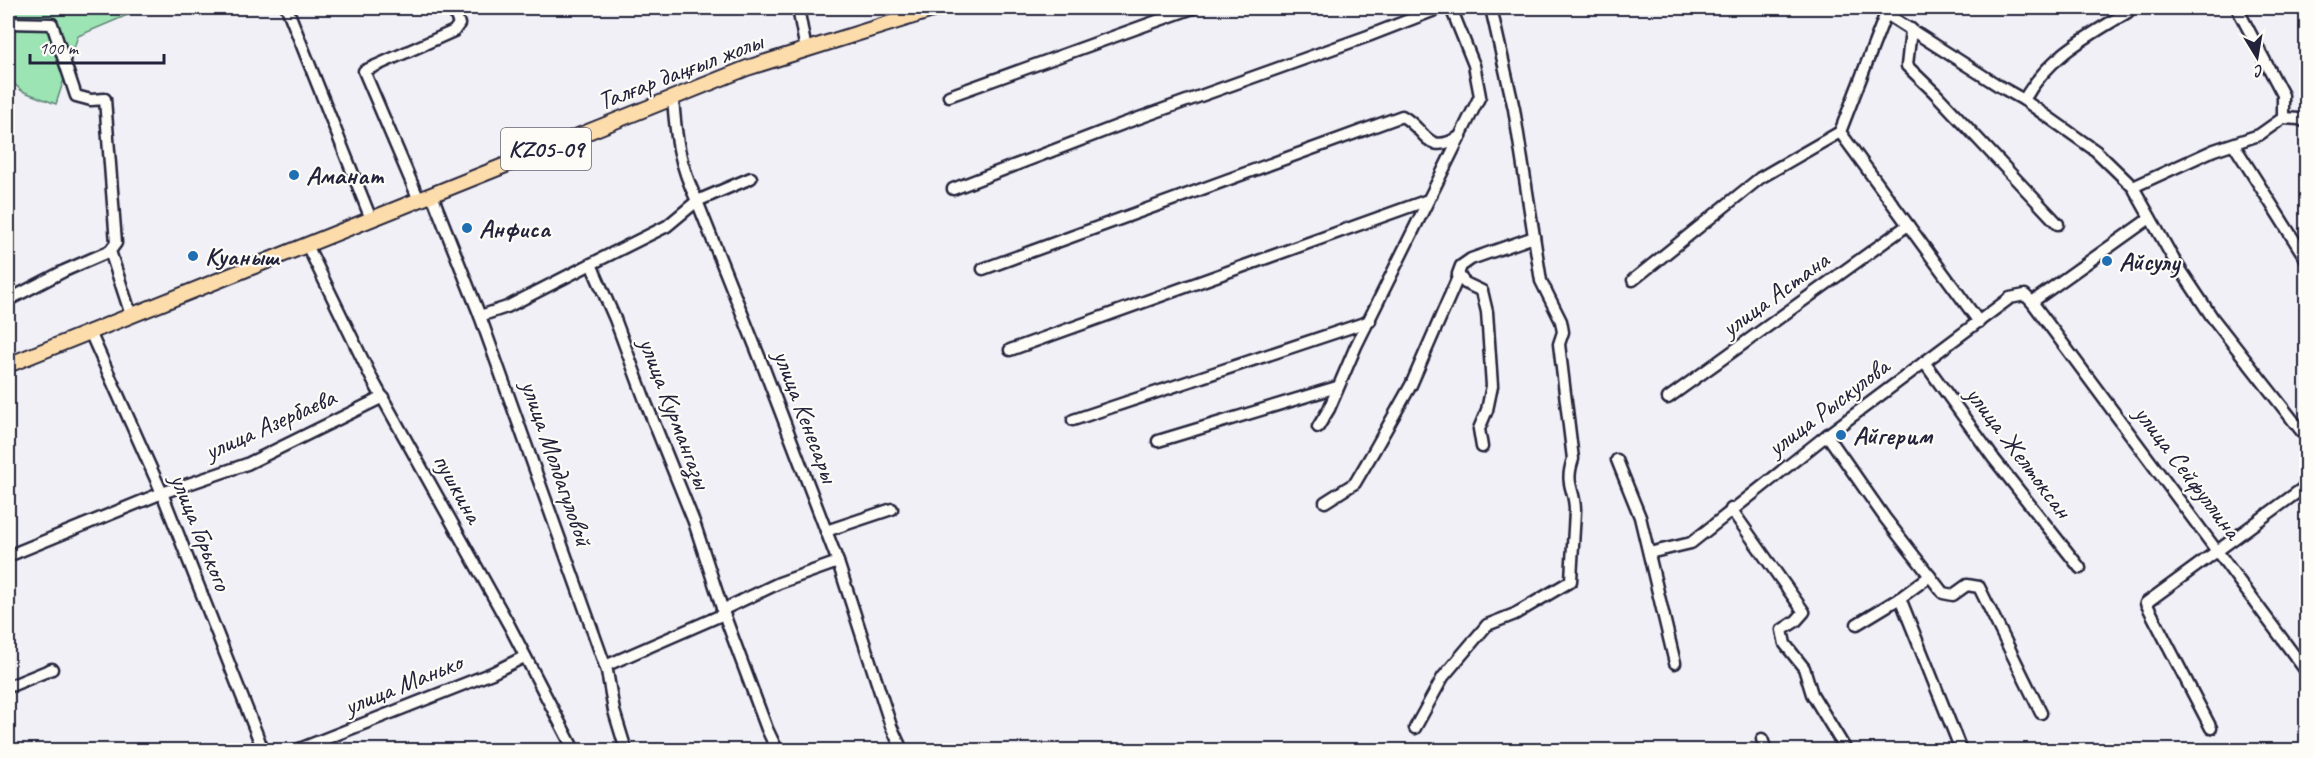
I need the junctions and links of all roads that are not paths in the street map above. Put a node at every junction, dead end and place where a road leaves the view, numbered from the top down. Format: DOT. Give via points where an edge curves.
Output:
graph roads {
  1 [pos="287,8"];
  2 [pos="453,8"];
  3 [pos="798,8"];
  4 [pos="939,8"];
  5 [pos="1192,8"];
  6 [pos="1440,8"];
  7 [pos="1450,8"];
  8 [pos="1491,8"];
  9 [pos="2237,8"];
  10 [pos="1881,10"];
  11 [pos="2127,12"];
  12 [pos="8,23"];
  13 [pos="1911,29"];
  14 [pos="806,50"];
  15 [pos="949,96"];
  16 [pos="673,98"];
  17 [pos="2024,100"];
  18 [pos="2283,118"];
  19 [pos="2307,122"];
  20 [pos="1840,132"];
  21 [pos="1461,136"];
  22 [pos="2234,145"];
  23 [pos="751,178"];
  24 [pos="2133,188"];
  25 [pos="953,189"];
  26 [pos="426,197"];
  27 [pos="1428,200"];
  28 [pos="697,201"];
  29 [pos="2150,218"];
  30 [pos="372,219"];
  31 [pos="2058,224"];
  32 [pos="1908,225"];
  33 [pos="1534,237"];
  34 [pos="306,245"];
  35 [pos="110,251"];
  36 [pos="2307,259"];
  37 [pos="591,264"];
  38 [pos="983,269"];
  39 [pos="1459,275"];
  40 [pos="1633,280"];
  41 [pos="8,300"];
  42 [pos="2032,302"];
  43 [pos="131,315"];
  44 [pos="480,316"];
  45 [pos="1370,321"];
  46 [pos="1979,322"];
  47 [pos="90,332"];
  48 [pos="1010,350"];
  49 [pos="1924,362"];
  50 [pos="8,365"];
  51 [pos="1337,387"];
  52 [pos="382,397"];
  53 [pos="1668,398"];
  54 [pos="1073,420"];
  55 [pos="1318,427"];
  56 [pos="1827,435"];
  57 [pos="2307,437"];
  58 [pos="1158,441"];
  59 [pos="1482,447"];
  60 [pos="1617,460"];
  61 [pos="2307,486"];
  62 [pos="162,493"];
  63 [pos="1325,501"];
  64 [pos="892,509"];
  65 [pos="1731,509"];
  66 [pos="826,531"];
  67 [pos="2219,552"];
  68 [pos="1649,553"];
  69 [pos="8,556"];
  70 [pos="838,562"];
  71 [pos="2080,568"];
  72 [pos="1930,576"];
  73 [pos="1900,598"];
  74 [pos="723,612"];
  75 [pos="1857,624"];
  76 [pos="524,657"];
  77 [pos="1675,663"];
  78 [pos="605,666"];
  79 [pos="52,669"];
  80 [pos="2307,671"];
  81 [pos="8,687"];
  82 [pos="2041,713"];
  83 [pos="1415,728"];
  84 [pos="2211,728"];
  85 [pos="1762,739"];
  86 [pos="263,750"];
  87 [pos="297,750"];
  88 [pos="574,750"];
  89 [pos="626,750"];
  90 [pos="777,750"];
  91 [pos="902,750"];
  92 [pos="1766,750"];
  93 [pos="1846,750"];
  94 [pos="1961,750"];
  1 -- 30 [label="street"];
  2 -- 26 [label="street, улица Молдагуловой" via="459,24 454,30 364,71"];
  3 -- 14 [label="street"];
  4 -- 14 [label="main road, Талғар даңғыл жолы / KZ05-09"];
  5 -- 15 [label="street"];
  6 -- 25 [label="street"];
  7 -- 21 [label="street" via="1474,65 1480,96"];
  8 -- 33 [label="street" via="1514,109"];
  9 -- 18 [label="street" via="2283,95"];
  10 -- 13 [label="street"];
  10 -- 20 [label="street"];
  11 -- 17 [label="street" via="2071,47 2035,80"];
  12 -- 35 [label="street" via="52,24 76,96 105,99 116,243"];
  13 -- 17 [label="street"];
  13 -- 31 [label="street" via="1907,66"];
  14 -- 16 [label="main road, Талғар даңғыл жолы / KZ05-09" via="747,68"];
  16 -- 26 [label="main road, Талғар даңғыл жолы / KZ05-09"];
  16 -- 28 [label="street, улица Кенесары" via="677,148"];
  17 -- 24 [label="street" via="2096,151"];
  18 -- 19 [label="street"];
  18 -- 22 [label="street" via="2259,135"];
  20 -- 32 [label="street"];
  20 -- 40 [label="street" via="1760,178"];
  21 -- 27 [label="street"];
  21 -- 38 [label="street" via="1442,146 1432,144 1402,116"];
  22 -- 24 [label="street" via="2214,150"];
  22 -- 36 [label="street"];
  23 -- 28 [label="street"];
  24 -- 29 [label="street"];
  26 -- 30 [label="main road, Талғар даңғыл жолы / KZ05-09"];
  26 -- 44 [label="street, улица Молдагуловой"];
  27 -- 45 [label="street"];
  27 -- 48 [label="street"];
  28 -- 37 [label="street" via="667,226"];
  28 -- 66 [label="street, улица Кенесары"];
  29 -- 42 [label="street"];
  29 -- 57 [label="street" via="2212,317"];
  30 -- 34 [label="main road, Талғар даңғыл жолы / KZ05-09"];
  32 -- 46 [label="street"];
  32 -- 53 [label="street, улица Астана"];
  33 -- 39 [label="street" via="1471,259 1461,266"];
  33 -- 83 [label="street" via="1541,281 1563,332 1559,344 1573,459 1569,486 1575,508 1571,581 1515,614 1487,625 1443,677"];
  34 -- 43 [label="main road, Талғар даңғыл жолы / KZ05-09"];
  34 -- 52 [label="street, пушкина"];
  35 -- 41 [label="street"];
  35 -- 43 [label="street"];
  37 -- 44 [label="street" via="507,307"];
  37 -- 74 [label="street, улица Курмангазы" via="694,522"];
  39 -- 59 [label="street" via="1465,283 1482,291 1487,312 1492,386 1479,429"];
  39 -- 63 [label="street" via="1411,384 1376,449 1355,483"];
  42 -- 46 [label="street, улица Рыскулова" via="2025,295 2010,298"];
  42 -- 67 [label="street, улица Сейфуллина"];
  43 -- 47 [label="main road, Талғар даңғыл жолы / KZ05-09"];
  44 -- 78 [label="street, улица Молдагуловой"];
  45 -- 51 [label="street"];
  45 -- 54 [label="street"];
  46 -- 49 [label="street, улица Рыскулова"];
  47 -- 50 [label="main road, Талғар даңғыл жолы / KZ05-09"];
  47 -- 62 [label="street, улица Горького"];
  49 -- 56 [label="street, улица Рыскулова"];
  49 -- 71 [label="street, улица Желтоксан"];
  51 -- 55 [label="street"];
  51 -- 58 [label="street"];
  52 -- 62 [label="street, улица Азербаева" via="247,464"];
  52 -- 76 [label="street, пушкина"];
  56 -- 65 [label="street, улица Рыскулова"];
  56 -- 72 [label="street"];
  60 -- 68 [label="street" via="1640,517"];
  61 -- 67 [label="street"];
  62 -- 69 [label="street, улица Азербаева"];
  62 -- 86 [label="street, улица Горького"];
  64 -- 66 [label="street"];
  65 -- 68 [label="street, улица Рыскулова" via="1691,543"];
  65 -- 93 [label="street" via="1804,612 1782,630 1785,644 1804,668 1812,694"];
  66 -- 70 [label="street, улица Кенесары"];
  67 -- 80 [label="street, улица Сейфуллина"];
  67 -- 84 [label="street" via="2146,603"];
  68 -- 77 [label="street"];
  70 -- 74 [label="street" via="779,583"];
  70 -- 91 [label="street, улица Кенесары"];
  72 -- 73 [label="street"];
  72 -- 82 [label="street" via="1943,593 1953,596 1967,585 1979,587"];
  73 -- 75 [label="street"];
  73 -- 94 [label="street"];
  74 -- 78 [label="street"];
  74 -- 90 [label="street, улица Курмангазы"];
  76 -- 87 [label="street, улица Манько" via="492,674"];
  76 -- 88 [label="street, пушкина"];
  78 -- 89 [label="street, улица Молдагуловой"];
  79 -- 81 [label="street"];
  85 -- 92 [label="street"];
}
